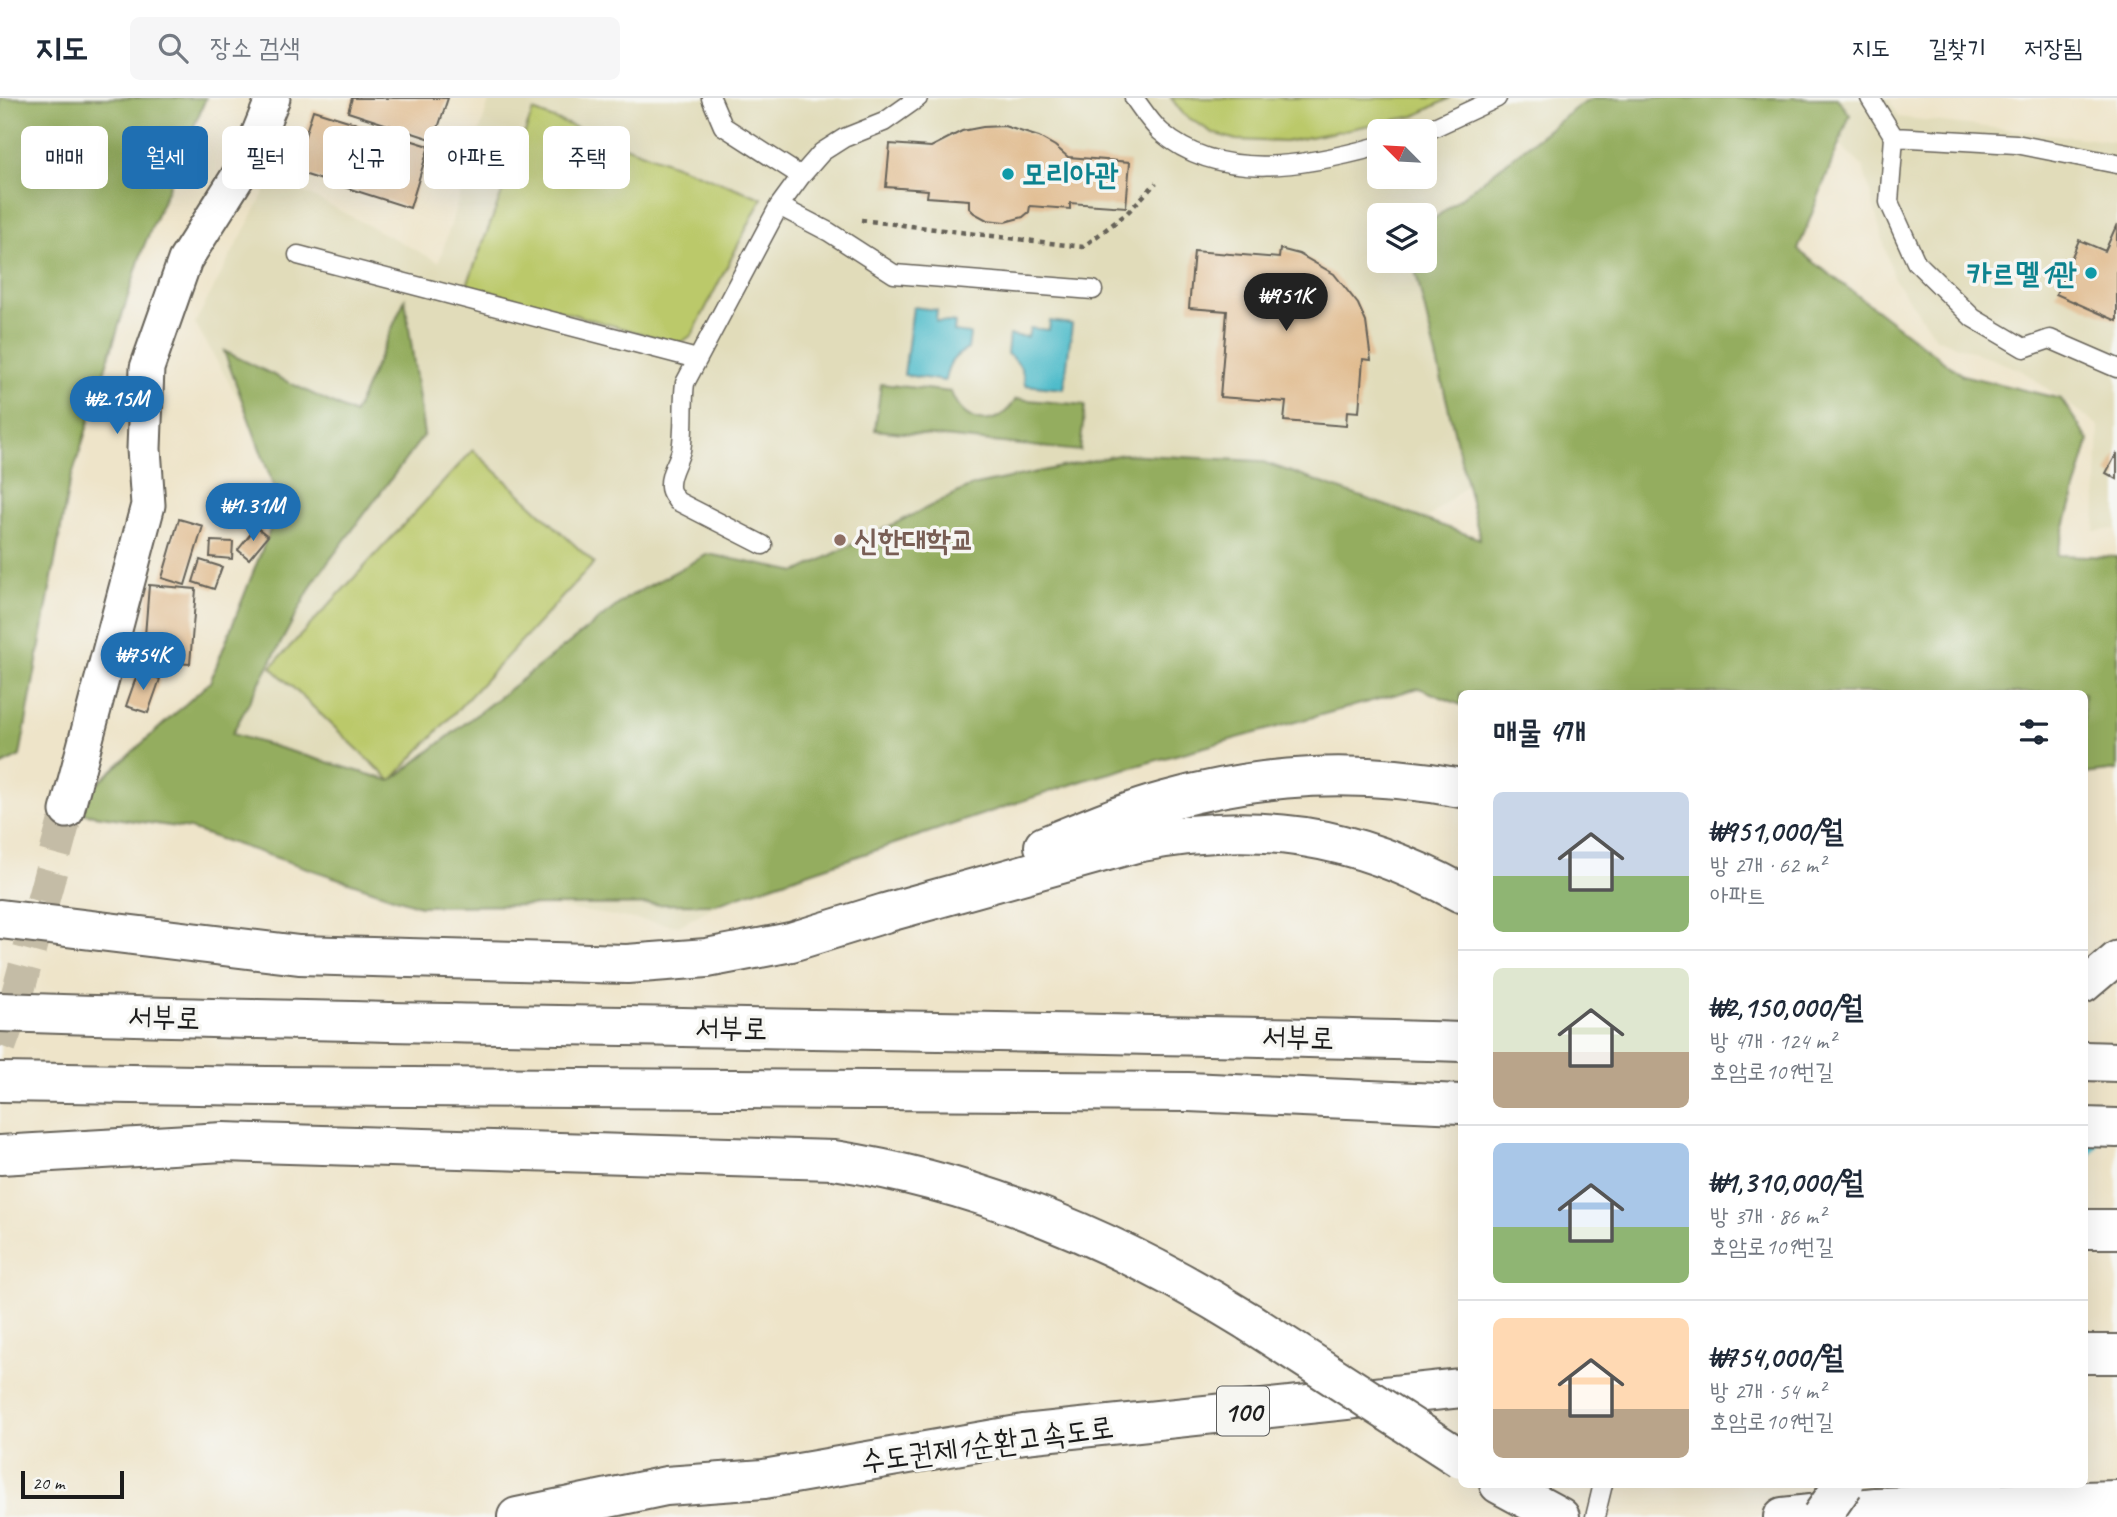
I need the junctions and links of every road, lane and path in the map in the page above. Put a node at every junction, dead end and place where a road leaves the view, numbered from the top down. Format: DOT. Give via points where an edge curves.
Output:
graph roads {
  1 [pos="273,98"];
  2 [pos="711,98"];
  3 [pos="918,98"];
  4 [pos="1134,98"];
  5 [pos="1497,98"];
  6 [pos="1870,98"];
  7 [pos="1437,126"];
  8 [pos="1894,137"];
  9 [pos="1367,149"];
  10 [pos="2117,163"];
  11 [pos="801,176"];
  12 [pos="1156,183"];
  13 [pos="779,206"];
  14 [pos="854,219"];
  15 [pos="298,255"];
  16 [pos="1093,290"];
  17 [pos="697,359"];
  18 [pos="2117,368"];
  19 [pos="763,545"];
  20 [pos="1458,788"];
  21 [pos="67,811"];
  22 [pos="1458,891"];
  23 [pos="886,913"];
  24 [pos="0,919"];
  25 [pos="2117,958"];
  26 [pos="2088,983"];
  27 [pos="0,1012"];
  28 [pos="1458,1042"];
  29 [pos="2088,1061"];
  30 [pos="2117,1062"];
  31 [pos="0,1082"];
  32 [pos="1458,1104"];
  33 [pos="2088,1127"];
  34 [pos="2117,1128"];
  35 [pos="0,1155"];
  36 [pos="2088,1229"];
  37 [pos="2117,1229"];
  38 [pos="2117,1353"];
  39 [pos="2088,1354"];
  40 [pos="1458,1388"];
  41 [pos="1458,1458"];
  42 [pos="1506,1488"];
  43 [pos="1602,1488"];
  44 [pos="1841,1488"];
  45 [pos="2117,1500"];
  46 [pos="517,1517"];
  47 [pos="1560,1517"];
  48 [pos="1595,1517"];
  49 [pos="1783,1517"];
  50 [pos="1821,1517"];
  1 -- 21 [label="street" via="247,162 185,260 147,368 144,449 148,505"];
  2 -- 11 [label="lane" via="723,126"];
  3 -- 11 [label="lane" via="884,122 822,152"];
  4 -- 9 [label="lane" via="1161,132 1197,155 1230,164 1277,166"];
  5 -- 7 [label="lane"];
  6 -- 8 [label="lane"];
  8 -- 10 [label="lane" via="2016,144"];
  8 -- 18 [label="lane" via="1889,202 1916,262 1947,295 1973,318 2024,348 2050,339"];
  11 -- 13 [label="lane"];
  12 -- 14 [label="path" via="1126,214 1083,247"];
  13 -- 16 [label="lane" via="894,274"];
  13 -- 17 [label="lane"];
  15 -- 17 [label="lane"];
  17 -- 19 [label="lane" via="685,383 683,435 670,490 677,501"];
  20 -- 23 [label="highway" via="1384,777 1311,775 1197,792 1093,826"];
  22 -- 23 [label="highway" via="1414,869 1329,840 1223,831 1136,843"];
  23 -- 24 [label="highway" via="791,942 707,958 627,964 299,955"];
  25 -- 26 [label="street"];
  27 -- 28 [label="highway, 서부로"];
  29 -- 30 [label="highway"];
  31 -- 32 [label="highway, 서부로" via="1188,1092"];
  33 -- 34 [label="highway"];
  35 -- 41 [label="highway, bridge" via="223,1142 834,1160 897,1170 1087,1234 1164,1272"];
  36 -- 37 [label="highway"];
  38 -- 39 [label="highway"];
  40 -- 46 [label="highway, 수도권제1순환고속도로 / 100" via="1024,1434 764,1479 666,1486"];
  42 -- 47 [label="highway"];
  43 -- 48 [label="lane"];
  44 -- 50 [label="highway, bridge"];
  45 -- 49 [label="highway" via="1876,1507"];
}
